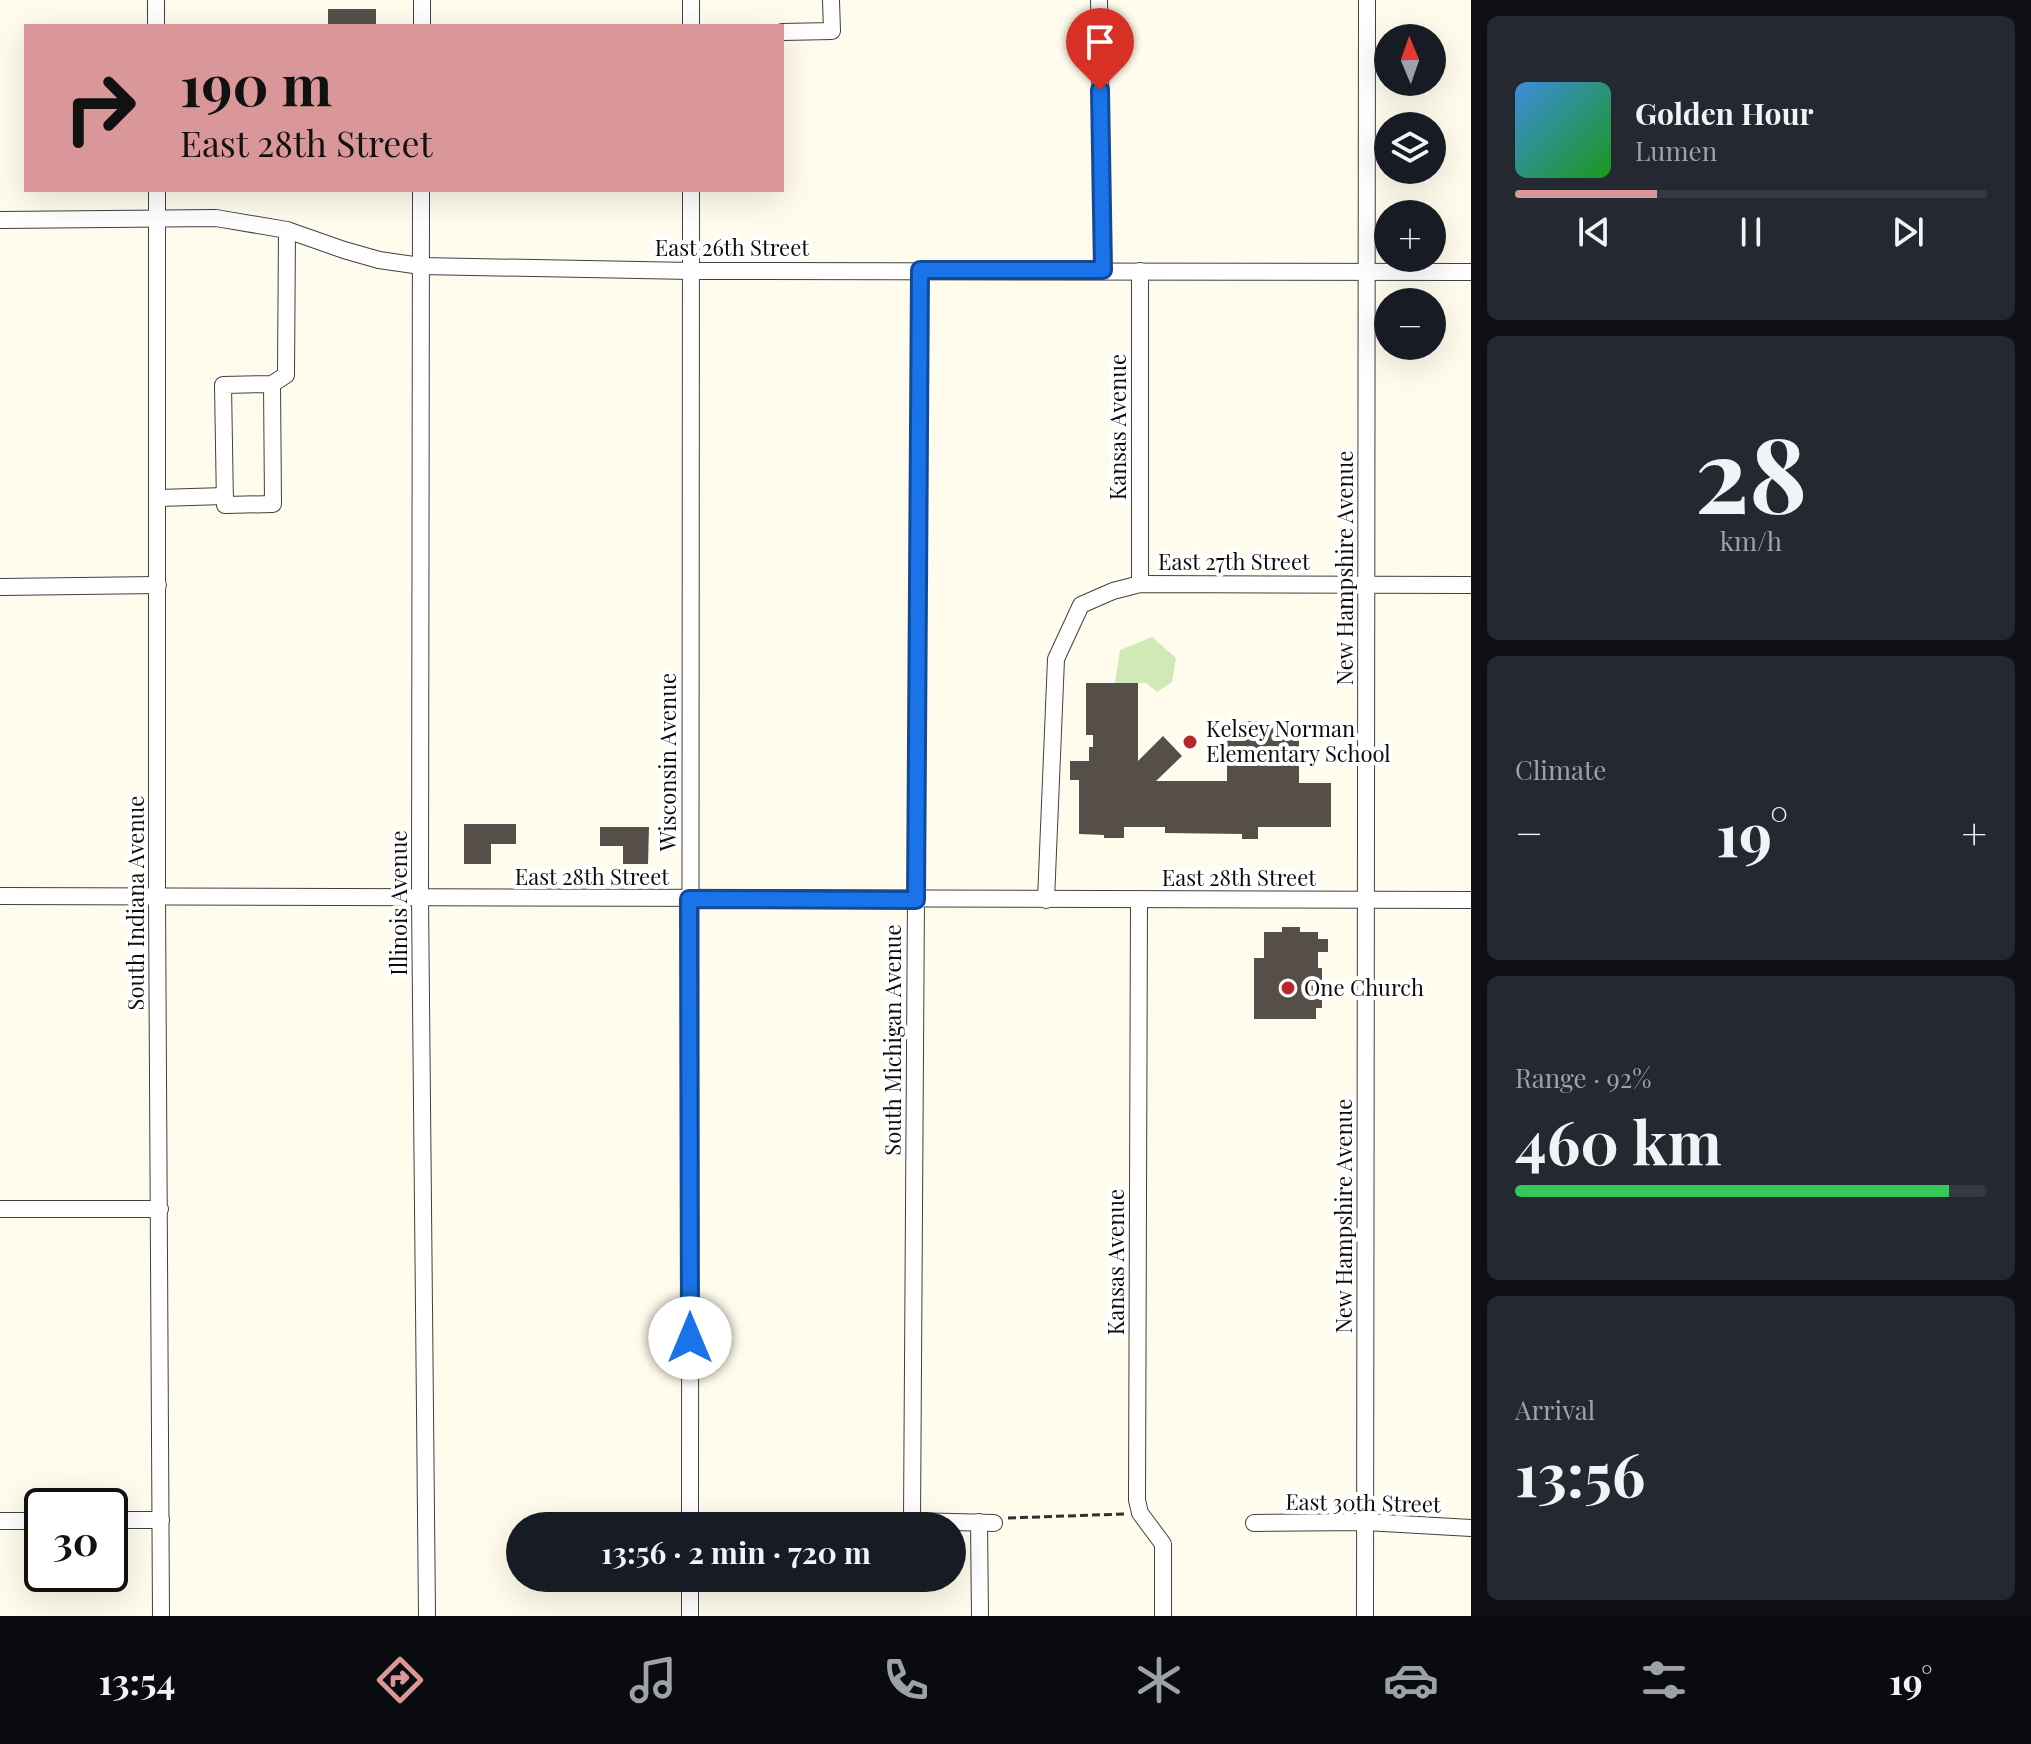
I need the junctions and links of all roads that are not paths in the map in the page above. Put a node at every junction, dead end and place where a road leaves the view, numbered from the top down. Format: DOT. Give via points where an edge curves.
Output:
graph roads {
  1 [pos="156,0"];
  2 [pos="422,0"];
  3 [pos="691,0"];
  4 [pos="831,0"];
  5 [pos="1099,0"];
  6 [pos="1367,0"];
  7 [pos="156,24"];
  8 [pos="422,24"];
  9 [pos="691,24"];
  10 [pos="784,32"];
  11 [pos="157,192"];
  12 [pos="421,192"];
  13 [pos="691,192"];
  14 [pos="157,218"];
  15 [pos="0,220"];
  16 [pos="287,230"];
  17 [pos="421,266"];
  18 [pos="920,270"];
  19 [pos="1103,270"];
  20 [pos="691,271"];
  21 [pos="1140,271"];
  22 [pos="1367,272"];
  23 [pos="1471,272"];
  24 [pos="272,384"];
  25 [pos="225,496"];
  26 [pos="158,498"];
  27 [pos="1140,584"];
  28 [pos="158,585"];
  29 [pos="1367,585"];
  30 [pos="1471,585"];
  31 [pos="0,587"];
  32 [pos="0,896"];
  33 [pos="157,898"];
  34 [pos="420,898"];
  35 [pos="689,899"];
  36 [pos="916,900"];
  37 [pos="1046,900"];
  38 [pos="1139,900"];
  39 [pos="1366,900"];
  40 [pos="1471,900"];
  41 [pos="0,1209"];
  42 [pos="160,1209"];
  43 [pos="690,1512"];
  44 [pos="128,1520"];
  45 [pos="161,1520"];
  46 [pos="0,1521"];
  47 [pos="24,1521"];
  48 [pos="1366,1522"];
  49 [pos="1254,1523"];
  50 [pos="1471,1528"];
  51 [pos="690,1592"];
  52 [pos="161,1616"];
  53 [pos="427,1616"];
  54 [pos="690,1616"];
  55 [pos="980,1616"];
  56 [pos="1163,1616"];
  57 [pos="1365,1616"];
  1 -- 7 [label="street"];
  2 -- 8 [label="street"];
  3 -- 9 [label="street"];
  4 -- 10 [label="street" via="832,31"];
  5 -- 19 [label="street"];
  6 -- 22 [label="street, New Hampshire Avenue"];
  11 -- 14 [label="street, South Indiana Avenue"];
  12 -- 17 [label="street, Illinois Avenue"];
  13 -- 20 [label="street, Wisconsin Avenue"];
  14 -- 15 [label="street, East 26th Street"];
  14 -- 16 [label="street, East 26th Street" via="216,218"];
  14 -- 26 [label="street, South Indiana Avenue"];
  16 -- 17 [label="street, East 26th Street" via="379,260"];
  16 -- 24 [label="street" via="286,375"];
  17 -- 20 [label="street, East 26th Street"];
  17 -- 34 [label="street, Illinois Avenue"];
  18 -- 19 [label="street, East 26th Street"];
  18 -- 20 [label="street, East 26th Street"];
  18 -- 36 [label="street, South Michigan Avenue"];
  19 -- 21 [label="street, East 26th Street"];
  20 -- 35 [label="street, Wisconsin Avenue"];
  21 -- 22 [label="street, East 26th Street"];
  21 -- 27 [label="street, Kansas Avenue"];
  22 -- 23 [label="street, East 26th Street"];
  22 -- 29 [label="street, New Hampshire Avenue"];
  24 -- 25 [label="street" via="223,385"];
  24 -- 25 [label="street" via="273,504 225,505"];
  25 -- 26 [label="street"];
  26 -- 28 [label="street, South Indiana Avenue"];
  27 -- 29 [label="street, East 27th Street"];
  27 -- 37 [label="street, East 27th Street" via="1081,605 1056,659"];
  28 -- 31 [label="street"];
  28 -- 33 [label="street, South Indiana Avenue"];
  29 -- 30 [label="street, East 27th Street"];
  29 -- 39 [label="street, New Hampshire Avenue"];
  32 -- 33 [label="street, East 28th Street"];
  33 -- 34 [label="street, East 28th Street"];
  33 -- 42 [label="street, South Indiana Avenue"];
  34 -- 35 [label="street, East 28th Street"];
  34 -- 53 [label="street, Illinois Avenue"];
  35 -- 36 [label="street, East 28th Street"];
  35 -- 43 [label="street, Wisconsin Avenue"];
  36 -- 37 [label="street, East 28th Street"];
  36 -- 55 [label="street, South Michigan Avenue" via="912,1521 986,1522"];
  37 -- 38 [label="street, East 28th Street"];
  38 -- 39 [label="street, East 28th Street"];
  38 -- 56 [label="street, Kansas Avenue" via="1137,1500 1140,1513 1163,1544"];
  39 -- 40 [label="street, East 28th Street"];
  39 -- 48 [label="street, New Hampshire Avenue"];
  41 -- 42 [label="street"];
  42 -- 45 [label="street, South Indiana Avenue"];
  44 -- 45 [label="street"];
  45 -- 52 [label="street, South Indiana Avenue"];
  46 -- 47 [label="street"];
  48 -- 49 [label="street, East 30th Street"];
  48 -- 50 [label="street, East 30th Street"];
  48 -- 57 [label="street, New Hampshire Avenue"];
  51 -- 54 [label="street"];
}
